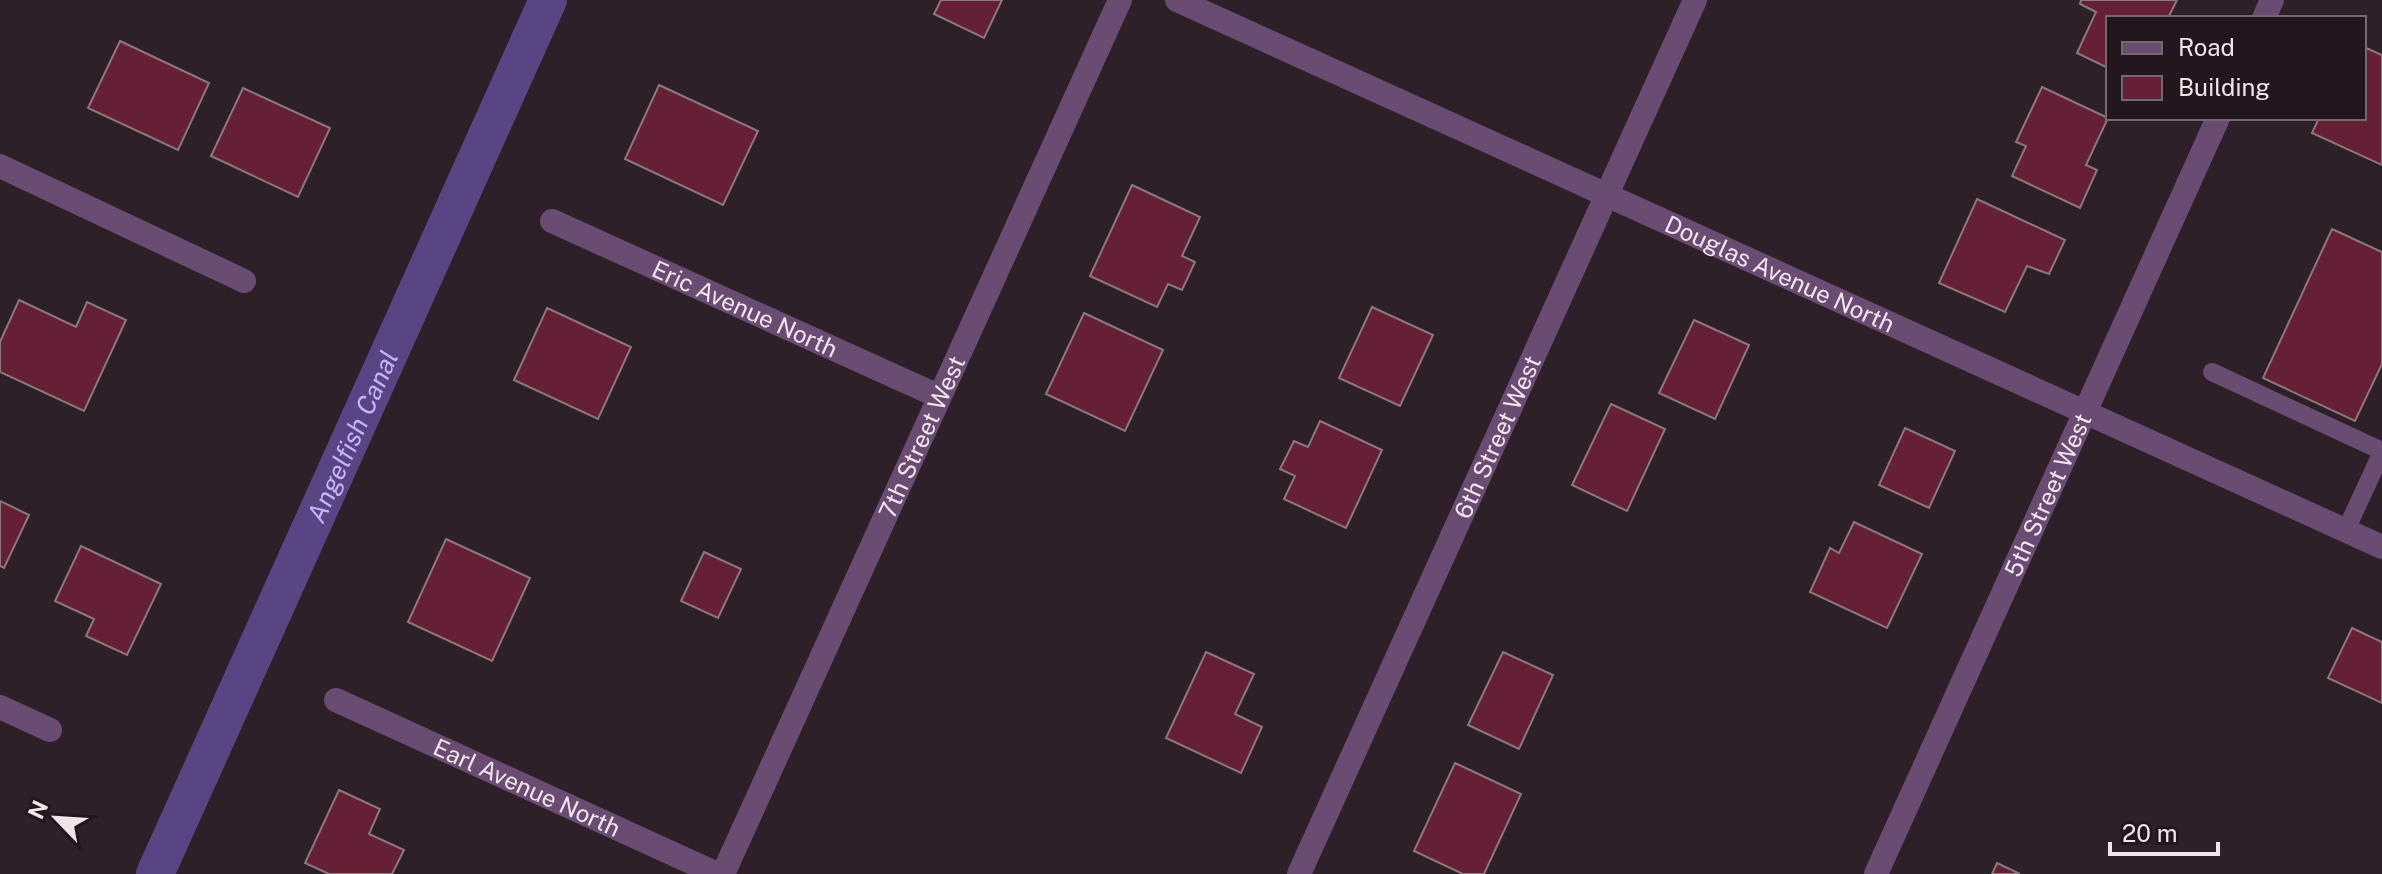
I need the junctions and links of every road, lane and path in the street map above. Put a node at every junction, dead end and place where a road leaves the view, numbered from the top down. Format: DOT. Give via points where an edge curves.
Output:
graph roads {
  1 [pos="1120,0"];
  2 [pos="1177,0"];
  3 [pos="1695,0"];
  4 [pos="2217,120"];
  5 [pos="0,166"];
  6 [pos="1607,194"];
  7 [pos="552,221"];
  8 [pos="244,281"];
  9 [pos="2212,372"];
  10 [pos="938,396"];
  11 [pos="2086,411"];
  12 [pos="2382,452"];
  13 [pos="2346,530"];
  14 [pos="2382,547"];
  15 [pos="336,700"];
  16 [pos="0,707"];
  17 [pos="50,730"];
  18 [pos="720,874"];
  19 [pos="1299,874"];
  20 [pos="1876,874"];
  1 -- 10 [label="street, 7th Street West"];
  2 -- 6 [label="street, Douglas Avenue North"];
  3 -- 6 [label="street, 6th Street West"];
  4 -- 11 [label="street, 5th Street West"];
  5 -- 8 [label="street"];
  6 -- 11 [label="street, Douglas Avenue North"];
  6 -- 19 [label="street, 6th Street West"];
  7 -- 10 [label="street, Eric Avenue North"];
  9 -- 12 [label="lane"];
  10 -- 18 [label="street, 7th Street West"];
  11 -- 13 [label="street, Douglas Avenue North"];
  11 -- 20 [label="street, 5th Street West"];
  12 -- 13 [label="lane"];
  13 -- 14 [label="street, Douglas Avenue North"];
  15 -- 18 [label="street, Earl Avenue North"];
  16 -- 17 [label="street"];
}
